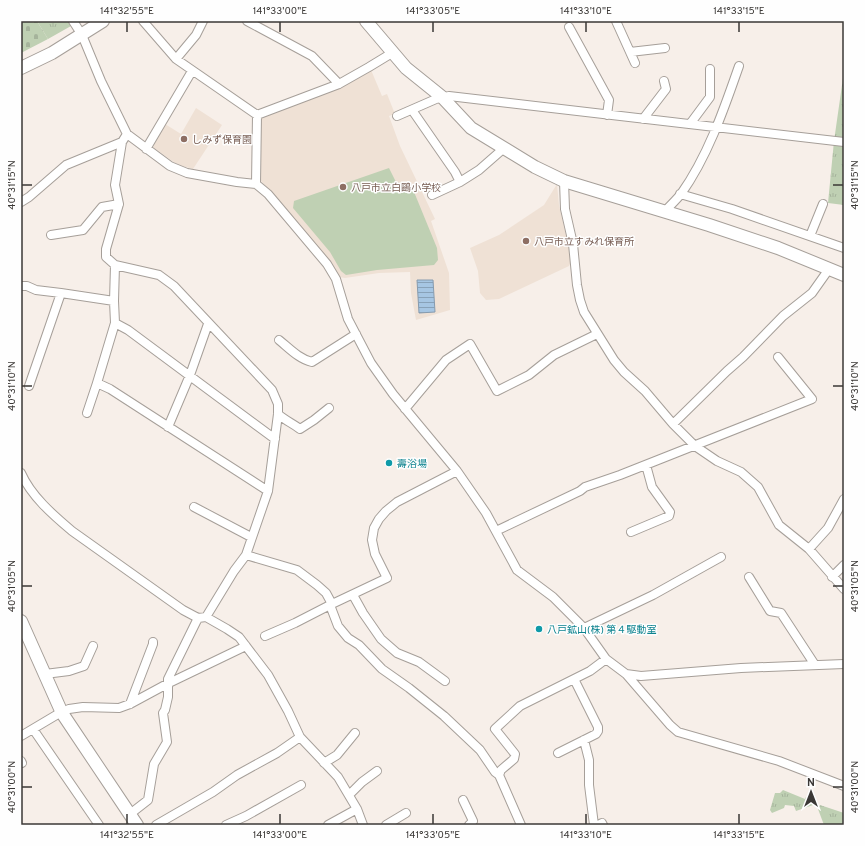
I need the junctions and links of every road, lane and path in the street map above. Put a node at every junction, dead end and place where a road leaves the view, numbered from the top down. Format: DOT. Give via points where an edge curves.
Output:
graph roads {
  1 [pos="73,21"];
  2 [pos="103,21"];
  3 [pos="143,21"];
  4 [pos="203,21"];
  5 [pos="247,21"];
  6 [pos="366,21"];
  7 [pos="616,21"];
  8 [pos="569,27"];
  9 [pos="82,35"];
  10 [pos="665,48"];
  11 [pos="392,52"];
  12 [pos="630,52"];
  13 [pos="176,59"];
  14 [pos="635,63"];
  15 [pos="739,66"];
  16 [pos="21,68"];
  17 [pos="710,69"];
  18 [pos="192,71"];
  19 [pos="664,80"];
  20 [pos="339,84"];
  21 [pos="442,97"];
  22 [pos="412,110"];
  23 [pos="257,115"];
  24 [pos="607,115"];
  25 [pos="397,116"];
  26 [pos="643,119"];
  27 [pos="690,124"];
  28 [pos="716,127"];
  29 [pos="124,138"];
  30 [pos="844,142"];
  31 [pos="146,149"];
  32 [pos="503,149"];
  33 [pos="564,181"];
  34 [pos="460,182"];
  35 [pos="256,184"];
  36 [pos="680,194"];
  37 [pos="432,195"];
  38 [pos="21,202"];
  39 [pos="119,204"];
  40 [pos="823,204"];
  41 [pos="664,212"];
  42 [pos="51,235"];
  43 [pos="810,236"];
  44 [pos="844,248"];
  45 [pos="115,265"];
  46 [pos="829,269"];
  47 [pos="844,275"];
  48 [pos="21,286"];
  49 [pos="61,293"];
  50 [pos="114,301"];
  51 [pos="115,323"];
  52 [pos="208,324"];
  53 [pos="356,334"];
  54 [pos="597,334"];
  55 [pos="279,340"];
  56 [pos="778,357"];
  57 [pos="190,375"];
  58 [pos="97,383"];
  59 [pos="29,386"];
  60 [pos="329,408"];
  61 [pos="405,409"];
  62 [pos="87,413"];
  63 [pos="278,414"];
  64 [pos="673,424"];
  65 [pos="168,427"];
  66 [pos="275,439"];
  67 [pos="695,446"];
  68 [pos="646,465"];
  69 [pos="456,471"];
  70 [pos="21,473"];
  71 [pos="268,491"];
  72 [pos="844,499"];
  73 [pos="194,507"];
  74 [pos="496,531"];
  75 [pos="631,532"];
  76 [pos="252,538"];
  77 [pos="809,549"];
  78 [pos="246,555"];
  79 [pos="721,557"];
  80 [pos="844,566"];
  81 [pos="749,577"];
  82 [pos="832,577"];
  83 [pos="844,589"];
  84 [pos="353,595"];
  85 [pos="331,605"];
  86 [pos="202,618"];
  87 [pos="21,621"];
  88 [pos="584,628"];
  89 [pos="265,636"];
  90 [pos="153,642"];
  91 [pos="93,646"];
  92 [pos="246,646"];
  93 [pos="606,659"];
  94 [pos="844,664"];
  95 [pos="815,665"];
  96 [pos="45,674"];
  97 [pos="626,674"];
  98 [pos="574,680"];
  99 [pos="445,681"];
  100 [pos="167,684"];
  101 [pos="130,704"];
  102 [pos="62,712"];
  103 [pos="34,729"];
  104 [pos="355,733"];
  105 [pos="21,736"];
  106 [pos="300,737"];
  107 [pos="584,740"];
  108 [pos="558,753"];
  109 [pos="324,763"];
  110 [pos="378,771"];
  111 [pos="499,775"];
  112 [pos="301,785"];
  113 [pos="844,786"];
  114 [pos="349,795"];
  115 [pos="463,800"];
  116 [pos="357,809"];
  117 [pos="406,813"];
  118 [pos="130,814"];
  119 [pos="99,825"];
  120 [pos="137,825"];
  121 [pos="156,825"];
  122 [pos="226,825"];
  123 [pos="328,825"];
  124 [pos="363,825"];
  125 [pos="386,825"];
  126 [pos="469,825"];
  127 [pos="521,825"];
  128 [pos="594,825"];
  129 [pos="598,825"];
  130 [pos="603,825"];
  1 -- 9 [label="street"];
  2 -- 9 [label="street"];
  3 -- 13 [label="street"];
  4 -- 13 [label="street" via="196,35"];
  5 -- 20 [label="street" via="312,56"];
  6 -- 11 [label="street"];
  7 -- 12 [label="street"];
  8 -- 24 [label="street" via="609,100"];
  9 -- 16 [label="street"];
  9 -- 29 [label="street"];
  10 -- 12 [label="street"];
  11 -- 20 [label="street"];
  11 -- 21 [label="street" via="406,68"];
  12 -- 14 [label="street"];
  13 -- 18 [label="street"];
  15 -- 28 [label="street"];
  17 -- 27 [label="street" via="710,97"];
  18 -- 23 [label="street"];
  18 -- 31 [label="street"];
  19 -- 26 [label="street" via="666,90"];
  20 -- 23 [label="street"];
  21 -- 22 [label="street"];
  21 -- 24 [label="street"];
  21 -- 32 [label="street" via="471,128"];
  22 -- 25 [label="street"];
  22 -- 34 [label="street"];
  23 -- 35 [label="street"];
  24 -- 26 [label="street"];
  26 -- 27 [label="street"];
  27 -- 28 [label="street"];
  28 -- 30 [label="street"];
  28 -- 36 [label="street" via="708,148"];
  29 -- 31 [label="street"];
  29 -- 38 [label="street" via="66,164"];
  29 -- 39 [label="street" via="115,185"];
  31 -- 35 [label="street" via="170,166 187,173"];
  32 -- 33 [label="street"];
  32 -- 34 [label="street" via="479,170"];
  33 -- 41 [label="street"];
  33 -- 54 [label="street" via="565,209 573,244 577,285 584,312"];
  34 -- 37 [label="street"];
  35 -- 53 [label="street" via="268,194 327,264 336,279 348,320"];
  36 -- 41 [label="street"];
  36 -- 43 [label="street"];
  39 -- 42 [label="street" via="102,208 83,230"];
  39 -- 45 [label="street" via="106,249 106,257"];
  40 -- 43 [label="street"];
  41 -- 46 [label="street" via="778,248"];
  43 -- 44 [label="street"];
  45 -- 50 [label="street"];
  45 -- 52 [label="street" via="159,275 174,286"];
  46 -- 47 [label="street"];
  46 -- 64 [label="street" via="812,293 783,316"];
  48 -- 49 [label="street"];
  49 -- 50 [label="street"];
  49 -- 59 [label="street"];
  50 -- 51 [label="street"];
  51 -- 57 [label="street"];
  51 -- 58 [label="street"];
  52 -- 57 [label="street"];
  52 -- 63 [label="street" via="272,390 278,404"];
  53 -- 55 [label="street" via="312,362 306,361"];
  53 -- 61 [label="street" via="371,363"];
  54 -- 61 [label="street" via="554,355 529,375 498,391 470,344 446,360"];
  54 -- 64 [label="street" via="624,372 645,391"];
  56 -- 67 [label="street" via="812,399"];
  57 -- 65 [label="street"];
  57 -- 66 [label="street"];
  58 -- 62 [label="street"];
  58 -- 65 [label="street"];
  60 -- 63 [label="street" via="300,429 286,422"];
  61 -- 69 [label="street"];
  63 -- 66 [label="street"];
  64 -- 67 [label="street"];
  65 -- 71 [label="street"];
  66 -- 71 [label="street"];
  67 -- 68 [label="street"];
  67 -- 77 [label="street" via="741,472 758,487 779,525"];
  68 -- 74 [label="street" via="585,487 580,492"];
  68 -- 75 [label="street" via="652,487 670,512 669,516"];
  69 -- 74 [label="street"];
  69 -- 84 [label="street" via="386,510 374,528 372,540 375,554 387,578"];
  70 -- 86 [label="street" via="34,493 72,531 172,603"];
  71 -- 76 [label="street"];
  72 -- 77 [label="street" via="828,528"];
  73 -- 76 [label="street"];
  74 -- 88 [label="street" via="517,570 553,597"];
  76 -- 78 [label="street"];
  77 -- 82 [label="street"];
  78 -- 85 [label="street" via="297,570 326,594"];
  78 -- 86 [label="street"];
  79 -- 88 [label="street" via="653,595"];
  80 -- 82 [label="street"];
  81 -- 95 [label="street" via="770,611 781,613"];
  82 -- 83 [label="street"];
  84 -- 85 [label="street"];
  84 -- 99 [label="street" via="381,639 397,653 419,662"];
  85 -- 89 [label="street"];
  85 -- 111 [label="street" via="343,633 382,669 444,716 480,750"];
  86 -- 92 [label="street" via="239,637"];
  86 -- 100 [label="street"];
  87 -- 96 [label="street"];
  88 -- 93 [label="street"];
  90 -- 101 [label="street"];
  91 -- 96 [label="street" via="84,666 70,671"];
  92 -- 100 [label="street"];
  92 -- 106 [label="street" via="268,675"];
  93 -- 97 [label="street"];
  93 -- 98 [label="street"];
  94 -- 95 [label="street"];
  95 -- 97 [label="street" via="641,676"];
  96 -- 102 [label="street"];
  97 -- 113 [label="street" via="678,732 779,761"];
  98 -- 107 [label="street" via="598,727 596,734"];
  98 -- 111 [label="street" via="520,706 495,729 515,754 514,759"];
  100 -- 101 [label="street"];
  100 -- 118 [label="street" via="168,697 163,713 167,742 154,764 148,800"];
  101 -- 102 [label="street" via="119,708 84,707"];
  102 -- 103 [label="street"];
  102 -- 118 [label="street"];
  103 -- 105 [label="street"];
  103 -- 119 [label="street"];
  104 -- 109 [label="street" via="337,755"];
  106 -- 109 [label="street"];
  106 -- 121 [label="street"];
  107 -- 108 [label="street"];
  107 -- 128 [label="street" via="589,760"];
  109 -- 114 [label="street" via="338,777"];
  110 -- 114 [label="street"];
  111 -- 127 [label="street"];
  112 -- 122 [label="street"];
  114 -- 116 [label="street"];
  115 -- 126 [label="street" via="474,821"];
  116 -- 123 [label="street"];
  116 -- 124 [label="street"];
  117 -- 125 [label="street"];
  118 -- 120 [label="street"];
  129 -- 130 [label="street"];
}
